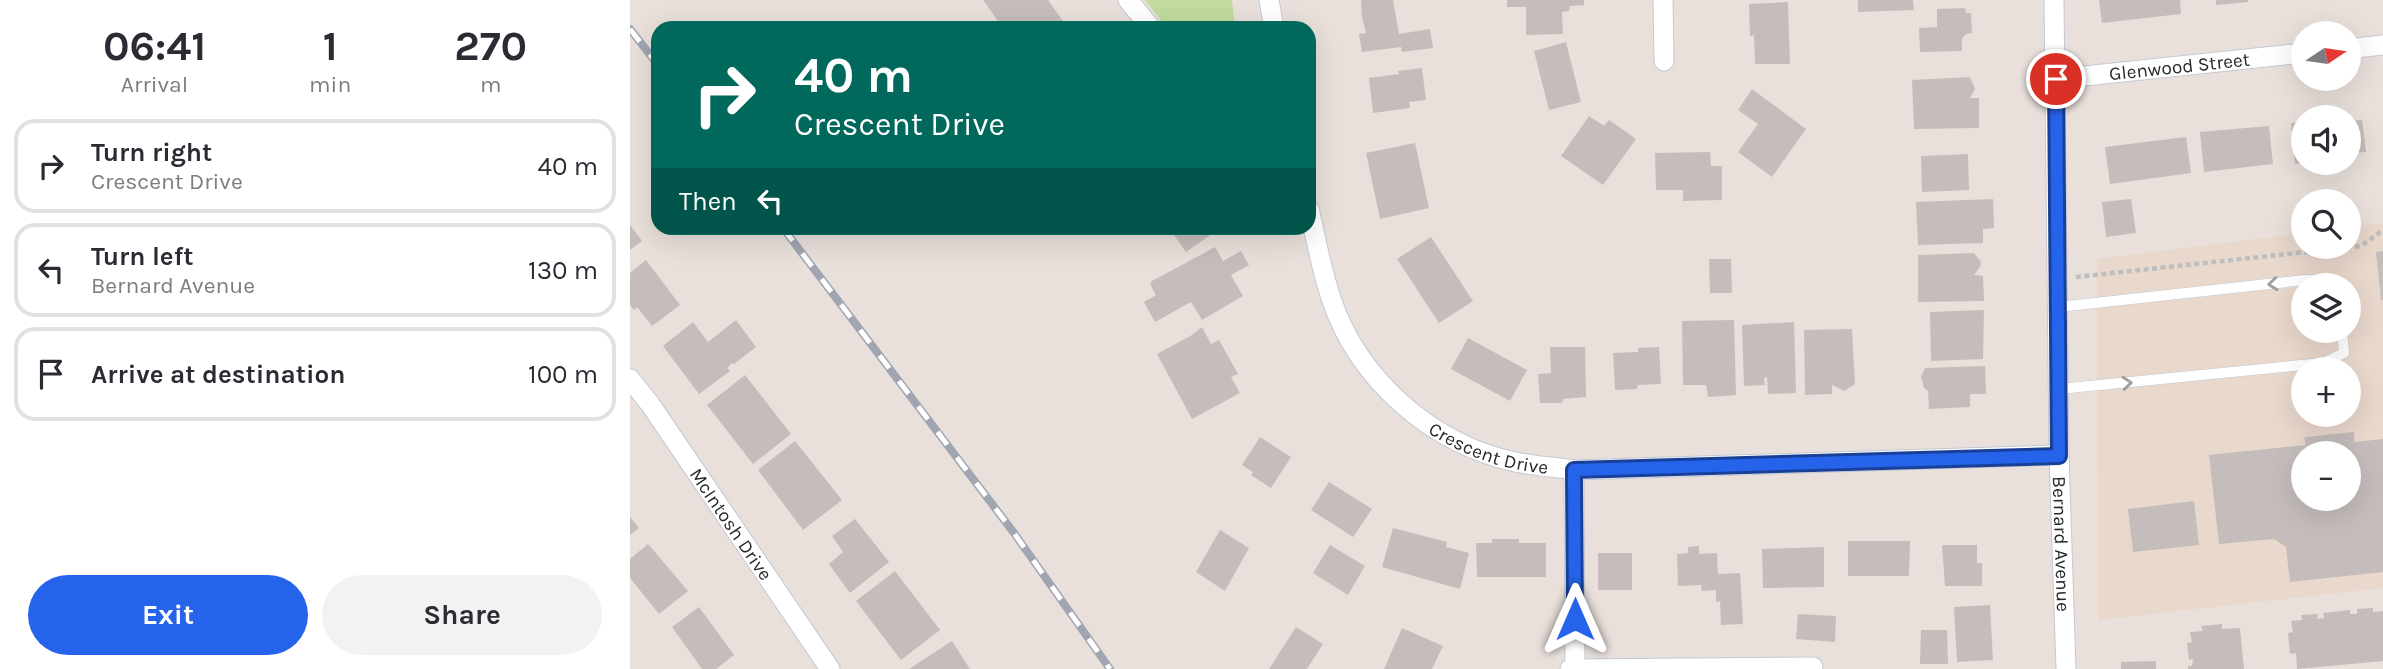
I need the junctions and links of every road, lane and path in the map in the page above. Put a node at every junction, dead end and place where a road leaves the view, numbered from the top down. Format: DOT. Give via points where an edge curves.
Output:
graph roads {
  1 [pos="1128,0"];
  2 [pos="1269,0"];
  3 [pos="1663,0"];
  4 [pos="2054,0"];
  5 [pos="1145,21"];
  6 [pos="1273,21"];
  7 [pos="2383,45"];
  8 [pos="2361,48"];
  9 [pos="2291,54"];
  10 [pos="1664,61"];
  11 [pos="2056,79"];
  12 [pos="2383,230"];
  13 [pos="1315,235"];
  14 [pos="2058,279"];
  15 [pos="2291,282"];
  16 [pos="2058,307"];
  17 [pos="2343,343"];
  18 [pos="630,379"];
  19 [pos="2059,389"];
  20 [pos="2059,456"];
  21 [pos="1574,470"];
  22 [pos="1813,667"];
  23 [pos="830,669"];
  24 [pos="1573,669"];
  25 [pos="2066,669"];
  1 -- 5 [label="street"];
  2 -- 6 [label="street"];
  3 -- 10 [label="street"];
  4 -- 11 [label="street, Bernard Avenue"];
  7 -- 8 [label="street"];
  9 -- 11 [label="street, Glenwood Street"];
  11 -- 14 [label="street, Bernard Avenue"];
  12 -- 14 [label="path" via="2361,246"];
  13 -- 21 [label="street, Crescent Drive" via="1340,320 1364,362 1414,415 1441,434 1515,462"];
  14 -- 16 [label="street, Bernard Avenue"];
  15 -- 16 [label="lane, one-way"];
  16 -- 19 [label="street, Bernard Avenue"];
  19 -- 17 [label="lane, one-way" via="2323,363 2344,353"];
  18 -- 23 [label="street, McIntosh Drive"];
  19 -- 20 [label="street, Bernard Avenue"];
  20 -- 21 [label="street, Crescent Drive"];
  20 -- 25 [label="street, Bernard Avenue"];
  21 -- 24 [label="street"];
  22 -- 24 [label="street"];
}
